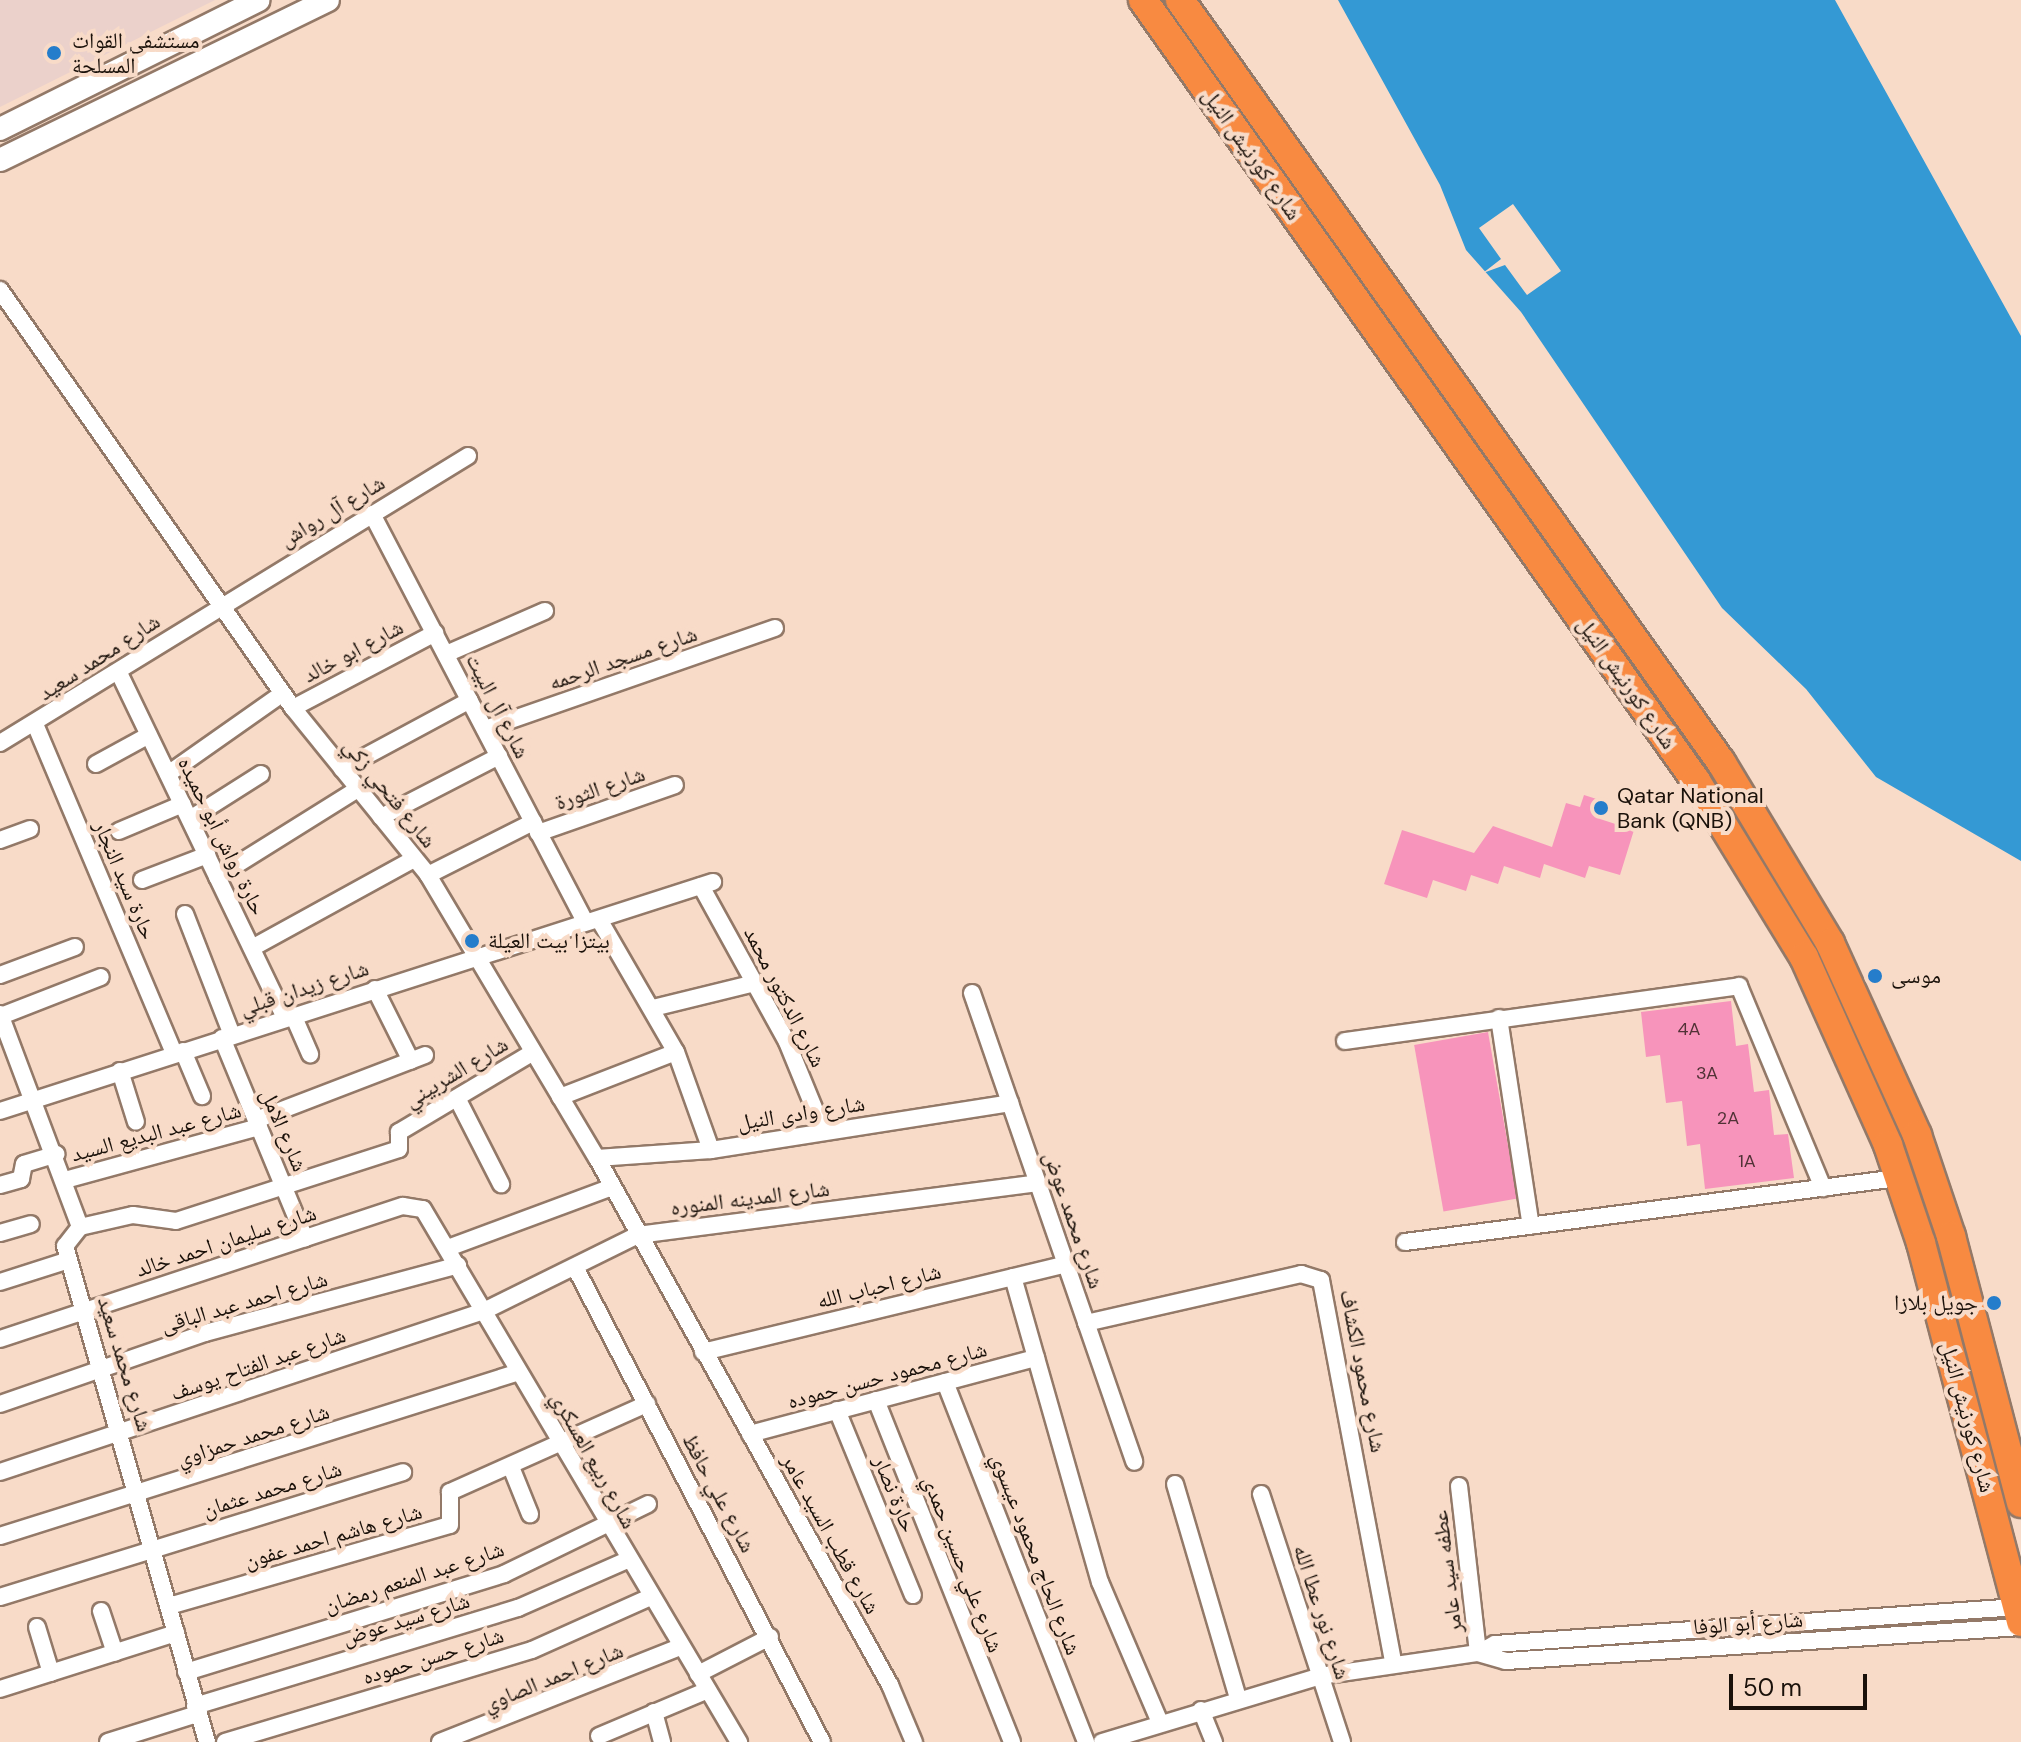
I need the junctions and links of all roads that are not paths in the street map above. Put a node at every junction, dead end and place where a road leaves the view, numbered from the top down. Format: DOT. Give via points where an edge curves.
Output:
graph roads {
  1 [pos="259,0"];
  2 [pos="328,0"];
  3 [pos="1143,0"];
  4 [pos="1180,0"];
  5 [pos="0,129"];
  6 [pos="0,160"];
  7 [pos="0,290"];
  8 [pos="468,456"];
  9 [pos="372,514"];
  10 [pos="219,604"];
  11 [pos="545,611"];
  12 [pos="775,628"];
  13 [pos="435,633"];
  14 [pos="446,654"];
  15 [pos="120,675"];
  16 [pos="282,694"];
  17 [pos="470,700"];
  18 [pos="293,708"];
  19 [pos="35,724"];
  20 [pos="485,729"];
  21 [pos="149,735"];
  22 [pos="0,743"];
  23 [pos="499,756"];
  24 [pos="96,764"];
  25 [pos="342,769"];
  26 [pos="168,774"];
  27 [pos="261,774"];
  28 [pos="675,785"];
  29 [pos="358,789"];
  30 [pos="186,811"];
  31 [pos="381,817"];
  32 [pos="536,827"];
  33 [pos="30,829"];
  34 [pos="119,831"];
  35 [pos="0,840"];
  36 [pos="207,855"];
  37 [pos="414,859"];
  38 [pos="428,875"];
  39 [pos="217,877"];
  40 [pos="142,880"];
  41 [pos="707,884"];
  42 [pos="185,914"];
  43 [pos="592,920"];
  44 [pos="75,947"];
  45 [pos="252,948"];
  46 [pos="477,957"];
  47 [pos="0,975"];
  48 [pos="101,977"];
  49 [pos="755,983"];
  50 [pos="375,989"];
  51 [pos="972,993"];
  52 [pos="653,1008"];
  53 [pos="0,1015"];
  54 [pos="289,1016"];
  55 [pos="1499,1018"];
  56 [pos="227,1036"];
  57 [pos="1345,1041"];
  58 [pos="8,1050"];
  59 [pos="178,1052"];
  60 [pos="533,1052"];
  61 [pos="676,1052"];
  62 [pos="310,1054"];
  63 [pos="120,1071"];
  64 [pos="202,1096"];
  65 [pos="560,1097"];
  66 [pos="37,1098"];
  67 [pos="457,1098"];
  68 [pos="1010,1103"];
  69 [pos="0,1111"];
  70 [pos="136,1122"];
  71 [pos="258,1124"];
  72 [pos="824,1132"];
  73 [pos="711,1150"];
  74 [pos="56,1154"];
  75 [pos="597,1158"];
  76 [pos="1899,1178"];
  77 [pos="65,1180"];
  78 [pos="1038,1183"];
  79 [pos="501,1184"];
  80 [pos="0,1185"];
  81 [pos="284,1187"];
  82 [pos="612,1187"];
  83 [pos="1823,1188"];
  84 [pos="31,1224"];
  85 [pos="1531,1226"];
  86 [pos="80,1227"];
  87 [pos="0,1233"];
  88 [pos="638,1235"];
  89 [pos="305,1238"];
  90 [pos="1405,1242"];
  91 [pos="448,1248"];
  92 [pos="69,1260"];
  93 [pos="1066,1264"];
  94 [pos="458,1265"];
  95 [pos="575,1267"];
  96 [pos="1013,1277"];
  97 [pos="0,1282"];
  98 [pos="85,1311"];
  99 [pos="484,1311"];
  100 [pos="1086,1323"];
  101 [pos="0,1339"];
  102 [pos="703,1352"];
  103 [pos="1036,1358"];
  104 [pos="103,1371"];
  105 [pos="519,1372"];
  106 [pos="945,1382"];
  107 [pos="876,1400"];
  108 [pos="0,1404"];
  109 [pos="647,1404"];
  110 [pos="837,1410"];
  111 [pos="124,1432"];
  112 [pos="750,1434"];
  113 [pos="561,1447"];
  114 [pos="1134,1462"];
  115 [pos="511,1467"];
  116 [pos="0,1472"];
  117 [pos="403,1472"];
  118 [pos="1175,1484"];
  119 [pos="1459,1486"];
  120 [pos="1261,1494"];
  121 [pos="139,1495"];
  122 [pos="2021,1503"];
  123 [pos="648,1504"];
  124 [pos="530,1514"];
  125 [pos="605,1525"];
  126 [pos="0,1536"];
  127 [pos="154,1549"];
  128 [pos="625,1561"];
  129 [pos="913,1595"];
  130 [pos="0,1597"];
  131 [pos="648,1598"];
  132 [pos="169,1606"];
  133 [pos="101,1611"];
  134 [pos="2020,1618"];
  135 [pos="37,1627"];
  136 [pos="176,1633"];
  137 [pos="770,1637"];
  138 [pos="680,1647"];
  139 [pos="115,1653"];
  140 [pos="1478,1653"];
  141 [pos="1393,1662"];
  142 [pos="186,1672"];
  143 [pos="51,1673"];
  144 [pos="698,1674"];
  145 [pos="1320,1676"];
  146 [pos="0,1689"];
  147 [pos="708,1690"];
  148 [pos="1238,1698"];
  149 [pos="196,1710"];
  150 [pos="1201,1710"];
  151 [pos="654,1712"];
  152 [pos="1160,1723"];
  153 [pos="599,1736"];
  154 [pos="108,1742"];
  155 [pos="207,1742"];
  156 [pos="225,1742"];
  157 [pos="440,1742"];
  158 [pos="662,1742"];
  159 [pos="739,1742"];
  160 [pos="822,1742"];
  161 [pos="914,1742"];
  162 [pos="1012,1742"];
  163 [pos="1086,1742"];
  164 [pos="1102,1742"];
  165 [pos="1214,1742"];
  166 [pos="1342,1742"];
  1 -- 5 [label="street"];
  2 -- 6 [label="street"];
  3 -- 76 [label="highway, شارع كورنيش النيل" via="1753,867 1849,1052"];
  4 -- 122 [label="highway, شارع كورنيش النيل" via="1721,762 1830,943 1917,1135 1951,1236"];
  7 -- 10 [label="street, شارع فتحي زكي"];
  8 -- 9 [label="street, شارع آل رواش"];
  9 -- 10 [label="street, شارع آل رواش"];
  9 -- 13 [label="street, شارع آل البيت"];
  10 -- 15 [label="street, شارع محمد سعيد"];
  10 -- 16 [label="street, شارع فتحي زكي"];
  11 -- 14 [label="street"];
  12 -- 20 [label="street, شارع مسجد الرحمه"];
  13 -- 14 [label="street, شارع آل البيت"];
  13 -- 18 [label="street, شارع ابو خالد"];
  14 -- 17 [label="street, شارع آل البيت"];
  15 -- 19 [label="street, شارع محمد سعيد"];
  15 -- 21 [label="street, حارة رواش أبو حميده"];
  16 -- 18 [label="street, شارع فتحي زكي"];
  16 -- 26 [label="street"];
  17 -- 20 [label="street, شارع آل البيت"];
  17 -- 25 [label="street"];
  18 -- 25 [label="street, شارع فتحي زكي"];
  19 -- 22 [label="street, شارع محمد سعيد"];
  19 -- 59 [label="street, حارة سيد النجار"];
  20 -- 23 [label="street, شارع آل البيت"];
  21 -- 24 [label="street"];
  21 -- 26 [label="street, حارة رواش أبو حميده"];
  23 -- 31 [label="street"];
  23 -- 32 [label="street, شارع آل البيت"];
  25 -- 29 [label="street, شارع فتحي زكي"];
  26 -- 30 [label="street, حارة رواش أبو حميده"];
  27 -- 30 [label="street"];
  28 -- 32 [label="street, شارع الثورة"];
  29 -- 31 [label="street, شارع فتحي زكي"];
  29 -- 39 [label="street"];
  30 -- 34 [label="street"];
  30 -- 36 [label="street, حارة رواش أبو حميده"];
  31 -- 37 [label="street, شارع فتحي زكي"];
  32 -- 38 [label="street, شارع الثورة"];
  32 -- 43 [label="street, شارع آل البيت"];
  33 -- 35 [label="street"];
  36 -- 39 [label="street, حارة رواش أبو حميده"];
  36 -- 40 [label="street"];
  37 -- 38 [label="street, شارع فتحي زكي"];
  37 -- 45 [label="street"];
  38 -- 46 [label="street, شارع فتحي زكي"];
  39 -- 45 [label="street, حارة رواش أبو حميده"];
  41 -- 43 [label="street, شارع زيدان قبلي"];
  41 -- 49 [label="street, شارع الدكتور محمد"];
  42 -- 56 [label="street, شارع الامل"];
  43 -- 46 [label="street, شارع زيدان قبلي"];
  43 -- 52 [label="street, شارع آل البيت"];
  44 -- 47 [label="street"];
  45 -- 54 [label="street, حارة رواش أبو حميده"];
  46 -- 50 [label="street, شارع زيدان قبلي"];
  46 -- 60 [label="street, شارع فتحي زكي"];
  48 -- 53 [label="street"];
  49 -- 52 [label="street"];
  49 -- 72 [label="street, شارع الدكتور محمد"];
  50 -- 54 [label="street, شارع زيدان قبلي"];
  50 -- 71 [label="street, شارع عبد البديع السيد" via="418,1058"];
  51 -- 68 [label="street, شارع محمد عوض"];
  52 -- 61 [label="street, شارع آل البيت"];
  53 -- 58 [label="street"];
  54 -- 56 [label="street, شارع زيدان قبلي"];
  54 -- 62 [label="street, حارة رواش أبو حميده"];
  55 -- 57 [label="street"];
  55 -- 83 [label="street" via="1739,986"];
  55 -- 85 [label="street"];
  56 -- 59 [label="street, شارع زيدان قبلي"];
  56 -- 71 [label="street, شارع الامل"];
  58 -- 66 [label="street"];
  59 -- 63 [label="street, شارع زيدان قبلي"];
  59 -- 64 [label="street, حارة سيد النجار"];
  60 -- 65 [label="street, شارع فتحي زكي"];
  60 -- 67 [label="street, شارع الشربيني"];
  61 -- 65 [label="street"];
  61 -- 73 [label="street, شارع آل البيت"];
  63 -- 66 [label="street, شارع زيدان قبلي"];
  63 -- 70 [label="street"];
  65 -- 75 [label="street, شارع فتحي زكي"];
  66 -- 69 [label="street, شارع زيدان قبلي"];
  66 -- 74 [label="street"];
  67 -- 79 [label="street"];
  67 -- 81 [label="street, شارع الشربيني" via="398,1134 399,1149"];
  68 -- 72 [label="street, شارع وادى النيل"];
  68 -- 78 [label="street, شارع محمد عوض"];
  71 -- 77 [label="street, شارع عبد البديع السيد"];
  71 -- 81 [label="street, شارع الامل"];
  72 -- 73 [label="street, شارع وادى النيل"];
  73 -- 75 [label="street, شارع وادى النيل"];
  74 -- 77 [label="street"];
  74 -- 80 [label="street" via="24,1164 21,1179"];
  75 -- 82 [label="street, شارع فتحي زكي"];
  76 -- 83 [label="street"];
  76 -- 134 [label="highway, شارع كورنيش النيل"];
  77 -- 86 [label="street"];
  78 -- 88 [label="street, شارع المدينه المنوره"];
  78 -- 93 [label="street, شارع محمد عوض"];
  81 -- 86 [label="street" via="176,1221 133,1215"];
  81 -- 89 [label="street, شارع الامل"];
  82 -- 88 [label="street, شارع فتحي زكي"];
  82 -- 91 [label="street"];
  83 -- 85 [label="street"];
  84 -- 87 [label="street"];
  85 -- 90 [label="street"];
  86 -- 92 [label="street" via="66,1244"];
  88 -- 95 [label="street, شارع المدينه المنوره"];
  88 -- 102 [label="street, شارع فتحي زكي"];
  89 -- 91 [label="street, شارع سليمان احمد خالد" via="413,1205"];
  89 -- 98 [label="street, شارع سليمان احمد خالد"];
  91 -- 94 [label="street, شارع ربيع العسكري"];
  92 -- 97 [label="street"];
  92 -- 98 [label="street, شارع محمد سعيد"];
  93 -- 96 [label="street, شارع احباب الله"];
  93 -- 100 [label="street, شارع محمد عوض"];
  94 -- 99 [label="street, شارع ربيع العسكري"];
  94 -- 104 [label="street, شارع احمد عبد الباقى" via="205,1333"];
  95 -- 99 [label="street, شارع المدينه المنوره"];
  95 -- 109 [label="street, شارع علي حافظ"];
  96 -- 102 [label="street, شارع احباب الله"];
  96 -- 103 [label="street"];
  98 -- 101 [label="street, شارع سليمان احمد خالد"];
  98 -- 104 [label="street, شارع محمد سعيد"];
  99 -- 105 [label="street, شارع ربيع العسكري"];
  99 -- 111 [label="street, شارع عبد الفتاح يوسف"];
  100 -- 114 [label="street, شارع محمد عوض"];
  100 -- 141 [label="street, شارع محمود الكشاف" via="1301,1274 1321,1280"];
  102 -- 112 [label="street, شارع قطب السيد عامر"];
  103 -- 106 [label="street, شارع محمود حسن حموده"];
  103 -- 152 [label="street" via="1100,1582"];
  104 -- 108 [label="street, شارع احمد عبد الباقى"];
  104 -- 111 [label="street, شارع محمد سعيد"];
  105 -- 113 [label="street, شارع ربيع العسكري"];
  105 -- 121 [label="street, شارع محمد حمزاوي"];
  106 -- 107 [label="street, شارع محمود حسن حموده"];
  106 -- 163 [label="street, شارع الحاج محمود عيسوي"];
  107 -- 110 [label="street, شارع محمود حسن حموده"];
  107 -- 162 [label="street, شارع علي حسين حمدي"];
  109 -- 113 [label="street, شارع هاشم احمد عفون"];
  109 -- 137 [label="street, شارع علي حافظ"];
  110 -- 112 [label="street, شارع محمود حسن حموده"];
  110 -- 129 [label="street, حارة نصار"];
  111 -- 116 [label="street, شارع عبد الفتاح يوسف"];
  111 -- 121 [label="street, شارع محمد سعيد"];
  112 -- 161 [label="street, شارع قطب السيد عامر"];
  113 -- 115 [label="street, شارع هاشم احمد عفون"];
  113 -- 125 [label="street, شارع ربيع العسكري"];
  115 -- 124 [label="street"];
  115 -- 132 [label="street, شارع هاشم احمد عفون" via="447,1494 450,1525"];
  117 -- 127 [label="street, شارع محمد عثمان"];
  118 -- 148 [label="street"];
  119 -- 140 [label="street, عطفه سيد عامر"];
  120 -- 145 [label="street, شارع نور عطا الله"];
  121 -- 126 [label="street, شارع محمد حمزاوي"];
  121 -- 127 [label="street, شارع محمد سعيد"];
  123 -- 125 [label="street, شارع عبد المنعم رمضان"];
  125 -- 128 [label="street, شارع ربيع العسكري"];
  125 -- 142 [label="street, شارع عبد المنعم رمضان" via="504,1574"];
  127 -- 130 [label="street, شارع محمد عثمان"];
  127 -- 132 [label="street, شارع محمد سعيد"];
  128 -- 131 [label="street, شارع ربيع العسكري"];
  128 -- 149 [label="street, شارع سيد عوض" via="518,1608"];
  131 -- 138 [label="street, شارع ربيع العسكري"];
  131 -- 156 [label="street, شارع حسن حموده" via="532,1650"];
  132 -- 136 [label="street, شارع محمد سعيد"];
  133 -- 139 [label="street"];
  134 -- 140 [label="street, شارع أبو الوفا" via="1504,1642"];
  135 -- 143 [label="street"];
  136 -- 139 [label="street"];
  136 -- 142 [label="street, شارع محمد سعيد"];
  137 -- 144 [label="street"];
  137 -- 160 [label="street, شارع علي حافظ"];
  138 -- 144 [label="street, شارع ربيع العسكري"];
  138 -- 157 [label="street, شارع احمد الصاوي"];
  139 -- 143 [label="street"];
  140 -- 141 [label="street, شارع أبو الوفا"];
  141 -- 145 [label="street, شارع أبو الوفا"];
  142 -- 149 [label="street, شارع محمد سعيد"];
  143 -- 146 [label="street"];
  144 -- 147 [label="street, شارع ربيع العسكري"];
  145 -- 148 [label="street, شارع أبو الوفا"];
  145 -- 166 [label="street, شارع نور عطا الله"];
  147 -- 151 [label="street"];
  147 -- 159 [label="street, شارع ربيع العسكري"];
  148 -- 150 [label="street, شارع أبو الوفا"];
  149 -- 154 [label="street, شارع سيد عوض"];
  149 -- 155 [label="street, شارع محمد سعيد"];
  150 -- 152 [label="street, شارع أبو الوفا"];
  150 -- 165 [label="street"];
  151 -- 153 [label="street"];
  151 -- 158 [label="street"];
  152 -- 164 [label="street, شارع أبو الوفا"];
}
